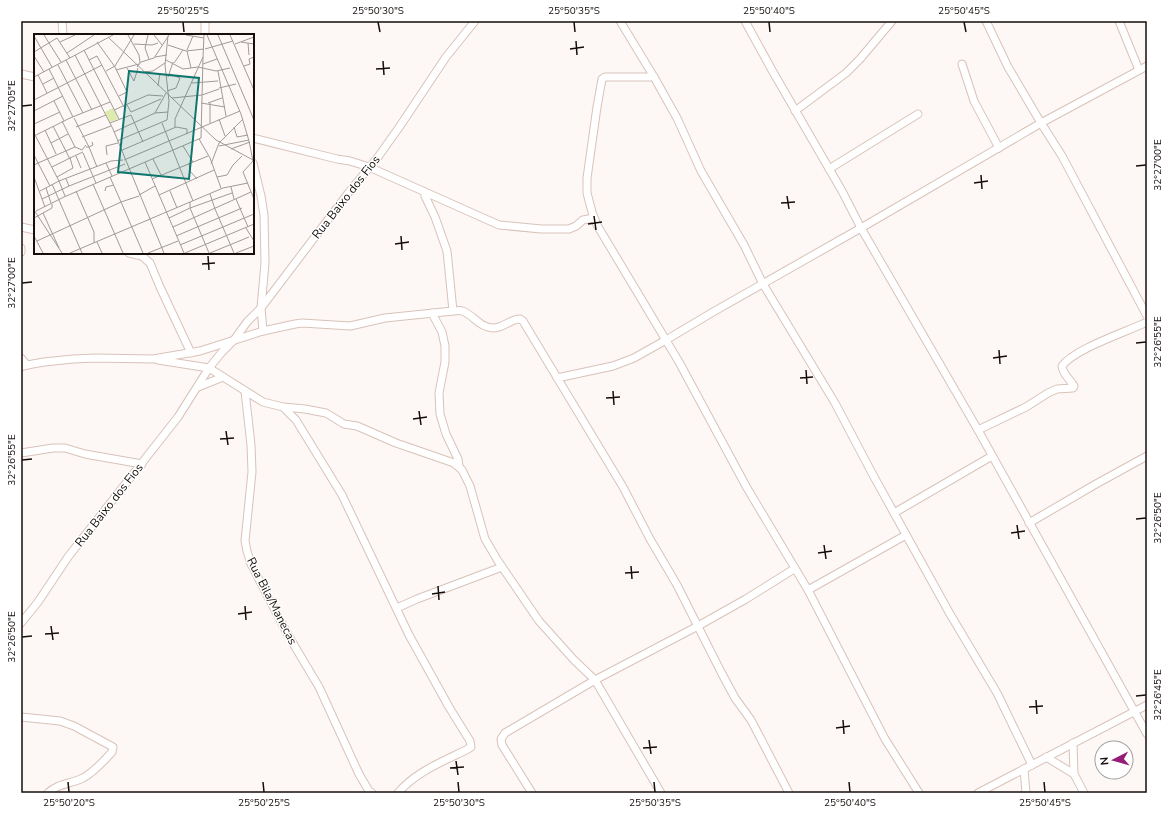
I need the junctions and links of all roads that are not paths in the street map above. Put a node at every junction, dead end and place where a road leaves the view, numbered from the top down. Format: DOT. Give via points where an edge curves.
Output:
graph roads {
  1 [pos="62,21"];
  2 [pos="205,21"];
  3 [pos="476,21"];
  4 [pos="620,21"];
  5 [pos="745,21"];
  6 [pos="892,21"];
  7 [pos="986,21"];
  8 [pos="1119,21"];
  9 [pos="63,34"];
  10 [pos="205,34"];
  11 [pos="962,64"];
  12 [pos="1147,66"];
  13 [pos="1138,70"];
  14 [pos="21,74"];
  15 [pos="34,77"];
  16 [pos="654,77"];
  17 [pos="795,111"];
  18 [pos="918,114"];
  19 [pos="1041,123"];
  20 [pos="254,138"];
  21 [pos="999,148"];
  22 [pos="254,167"];
  23 [pos="369,167"];
  24 [pos="829,169"];
  25 [pos="425,192"];
  26 [pos="594,218"];
  27 [pos="21,227"];
  28 [pos="861,228"];
  29 [pos="34,230"];
  30 [pos="21,248"];
  31 [pos="21,252"];
  32 [pos="133,254"];
  33 [pos="763,284"];
  34 [pos="261,308"];
  35 [pos="453,311"];
  36 [pos="432,313"];
  37 [pos="1147,316"];
  38 [pos="1147,322"];
  39 [pos="263,331"];
  40 [pos="234,340"];
  41 [pos="666,340"];
  42 [pos="191,353"];
  43 [pos="21,358"];
  44 [pos="152,359"];
  45 [pos="24,366"];
  46 [pos="209,368"];
  47 [pos="223,377"];
  48 [pos="557,378"];
  49 [pos="198,387"];
  50 [pos="245,391"];
  51 [pos="283,407"];
  52 [pos="978,430"];
  53 [pos="21,453"];
  54 [pos="992,456"];
  55 [pos="1147,456"];
  56 [pos="142,464"];
  57 [pos="459,466"];
  58 [pos="894,513"];
  59 [pos="1029,523"];
  60 [pos="906,536"];
  61 [pos="502,567"];
  62 [pos="794,569"];
  63 [pos="808,590"];
  64 [pos="397,608"];
  65 [pos="21,623"];
  66 [pos="698,626"];
  67 [pos="595,680"];
  68 [pos="1147,705"];
  69 [pos="1135,711"];
  70 [pos="21,717"];
  71 [pos="1147,734"];
  72 [pos="1073,743"];
  73 [pos="1046,757"];
  74 [pos="1032,765"];
  75 [pos="1024,769"];
  76 [pos="1074,774"];
  77 [pos="48,793"];
  78 [pos="372,793"];
  79 [pos="397,793"];
  80 [pos="532,793"];
  81 [pos="661,793"];
  82 [pos="789,793"];
  83 [pos="919,793"];
  84 [pos="978,793"];
  85 [pos="1026,793"];
  86 [pos="1084,793"];
  1 -- 9 [label="street"];
  2 -- 10 [label="street"];
  3 -- 23 [label="street, Rua Baixo dos Fios" via="446,57"];
  4 -- 16 [label="street"];
  5 -- 17 [label="street"];
  6 -- 17 [label="street" via="846,73"];
  7 -- 19 [label="street" via="1008,67"];
  8 -- 13 [label="street"];
  11 -- 21 [label="street" via="974,101"];
  12 -- 13 [label="street"];
  13 -- 19 [label="street"];
  14 -- 15 [label="street"];
  16 -- 26 [label="street" via="602,79 587,178 587,193"];
  16 -- 33 [label="street" via="677,118 701,171 744,245"];
  17 -- 24 [label="street"];
  18 -- 24 [label="street"];
  19 -- 21 [label="street"];
  19 -- 37 [label="street" via="1062,156"];
  20 -- 23 [label="street"];
  21 -- 28 [label="street"];
  22 -- 34 [label="street" via="264,215 265,263"];
  23 -- 25 [label="street"];
  23 -- 34 [label="street, Rua Baixo dos Fios"];
  24 -- 28 [label="street"];
  25 -- 26 [label="street" via="476,216 505,226 541,230 569,229 583,220"];
  25 -- 35 [label="street" via="447,251"];
  26 -- 41 [label="street"];
  27 -- 29 [label="street"];
  28 -- 33 [label="street"];
  28 -- 52 [label="street"];
  30 -- 31 [label="street"];
  32 -- 42 [label="street" via="142,256 150,263"];
  33 -- 41 [label="street"];
  33 -- 58 [label="street" via="835,403"];
  34 -- 39 [label="street"];
  34 -- 40 [label="street, Rua Baixo dos Fios"];
  35 -- 36 [label="street"];
  35 -- 48 [label="street" via="462,311 484,326 493,328 503,326 513,319 522,320"];
  36 -- 39 [label="street" via="385,318 350,326 302,323"];
  36 -- 57 [label="street" via="442,332 444,346 445,362 439,393 440,414"];
  38 -- 52 [label="street" via="1088,348 1066,362 1062,366 1063,371 1073,388 1057,389"];
  39 -- 40 [label="street"];
  40 -- 42 [label="street"];
  40 -- 46 [label="street, Rua Baixo dos Fios"];
  41 -- 48 [label="street" via="624,362"];
  41 -- 62 [label="street"];
  42 -- 44 [label="street"];
  43 -- 45 [label="street"];
  44 -- 45 [label="street" via="95,358"];
  44 -- 46 [label="street"];
  46 -- 47 [label="street"];
  46 -- 49 [label="street, Rua Baixo dos Fios"];
  47 -- 49 [label="street"];
  47 -- 50 [label="street"];
  48 -- 66 [label="street" via="623,487"];
  49 -- 56 [label="street, Rua Baixo dos Fios"];
  50 -- 51 [label="street" via="263,402"];
  50 -- 78 [label="street, Rua Bila/Manecas" via="252,472 246,551 283,625 319,687 359,774"];
  51 -- 57 [label="street" via="326,413 344,424 357,426"];
  51 -- 64 [label="street" via="296,420 342,495"];
  52 -- 54 [label="street"];
  53 -- 56 [label="street" via="65,448"];
  54 -- 58 [label="street"];
  54 -- 59 [label="street"];
  55 -- 59 [label="street"];
  56 -- 65 [label="street, Rua Baixo dos Fios" via="68,557"];
  57 -- 61 [label="street" via="470,486 485,539"];
  58 -- 60 [label="street"];
  59 -- 69 [label="street"];
  60 -- 63 [label="street"];
  60 -- 74 [label="street" via="997,693"];
  61 -- 64 [label="street"];
  61 -- 67 [label="street" via="539,621"];
  62 -- 63 [label="street"];
  62 -- 66 [label="street"];
  63 -- 83 [label="street" via="885,739"];
  64 -- 79 [label="street" via="409,635 471,745 408,781"];
  66 -- 67 [label="street"];
  66 -- 82 [label="street"];
  67 -- 80 [label="street" via="502,735 502,745"];
  67 -- 81 [label="street"];
  68 -- 69 [label="street"];
  69 -- 71 [label="street"];
  69 -- 72 [label="street"];
  70 -- 77 [label="street" via="60,721 113,747 114,750 88,775 57,786"];
  72 -- 73 [label="street"];
  72 -- 76 [label="street"];
  73 -- 74 [label="street"];
  73 -- 76 [label="street"];
  74 -- 75 [label="street"];
  75 -- 84 [label="street"];
  75 -- 85 [label="street"];
  76 -- 86 [label="street"];
}
